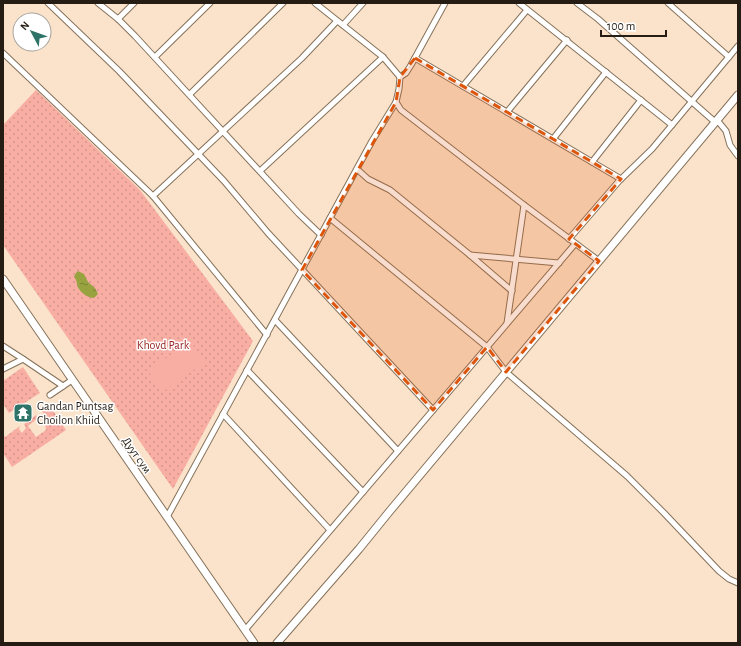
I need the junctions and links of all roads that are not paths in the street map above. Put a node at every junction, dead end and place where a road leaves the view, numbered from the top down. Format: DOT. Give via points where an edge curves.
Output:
graph roads {
  1 [pos="48,3"];
  2 [pos="98,3"];
  3 [pos="134,3"];
  4 [pos="210,3"];
  5 [pos="283,3"];
  6 [pos="315,3"];
  7 [pos="363,3"];
  8 [pos="446,3"];
  9 [pos="519,3"];
  10 [pos="577,3"];
  11 [pos="668,3"];
  12 [pos="527,10"];
  13 [pos="118,19"];
  14 [pos="337,21"];
  15 [pos="343,25"];
  16 [pos="567,40"];
  17 [pos="738,46"];
  18 [pos="3,53"];
  19 [pos="155,57"];
  20 [pos="383,57"];
  21 [pos="729,57"];
  22 [pos="415,58"];
  23 [pos="606,72"];
  24 [pos="400,78"];
  25 [pos="463,86"];
  26 [pos="190,94"];
  27 [pos="738,95"];
  28 [pos="641,100"];
  29 [pos="396,102"];
  30 [pos="691,102"];
  31 [pos="507,112"];
  32 [pos="716,121"];
  33 [pos="672,125"];
  34 [pos="224,130"];
  35 [pos="553,139"];
  36 [pos="198,154"];
  37 [pos="738,156"];
  38 [pos="592,162"];
  39 [pos="357,169"];
  40 [pos="260,171"];
  41 [pos="621,179"];
  42 [pos="153,196"];
  43 [pos="524,205"];
  44 [pos="330,218"];
  45 [pos="321,235"];
  46 [pos="569,239"];
  47 [pos="575,244"];
  48 [pos="470,255"];
  49 [pos="517,259"];
  50 [pos="599,261"];
  51 [pos="559,263"];
  52 [pos="302,270"];
  53 [pos="3,279"];
  54 [pos="512,291"];
  55 [pos="275,320"];
  56 [pos="507,324"];
  57 [pos="267,335"];
  58 [pos="3,346"];
  59 [pos="487,347"];
  60 [pos="23,359"];
  61 [pos="3,369"];
  62 [pos="247,370"];
  63 [pos="506,372"];
  64 [pos="72,380"];
  65 [pos="63,386"];
  66 [pos="50,395"];
  67 [pos="433,410"];
  68 [pos="223,414"];
  69 [pos="398,451"];
  70 [pos="363,492"];
  71 [pos="167,517"];
  72 [pos="330,530"];
  73 [pos="738,583"];
  74 [pos="245,630"];
  75 [pos="254,643"];
  76 [pos="277,643"];
  1 -- 36 [label="street" via="119,71"];
  2 -- 13 [label="street"];
  3 -- 13 [label="street"];
  4 -- 19 [label="street"];
  5 -- 26 [label="street"];
  6 -- 14 [label="street"];
  7 -- 15 [label="street"];
  8 -- 22 [label="street"];
  9 -- 12 [label="street"];
  10 -- 30 [label="street" via="598,18"];
  11 -- 21 [label="street"];
  12 -- 16 [label="street"];
  12 -- 25 [label="street"];
  13 -- 19 [label="street"];
  14 -- 15 [label="street"];
  14 -- 34 [label="street" via="302,58"];
  15 -- 20 [label="street"];
  16 -- 23 [label="street"];
  16 -- 31 [label="street"];
  17 -- 21 [label="street"];
  18 -- 42 [label="street"];
  19 -- 26 [label="street"];
  20 -- 24 [label="street"];
  20 -- 40 [label="street"];
  21 -- 30 [label="street"];
  22 -- 24 [label="street"];
  22 -- 25 [label="street"];
  23 -- 28 [label="street"];
  23 -- 35 [label="street"];
  24 -- 29 [label="street"];
  25 -- 31 [label="street"];
  26 -- 34 [label="street"];
  27 -- 32 [label="main road"];
  28 -- 33 [label="street"];
  28 -- 38 [label="street"];
  29 -- 39 [label="street"];
  29 -- 43 [label="street" via="401,110"];
  30 -- 32 [label="street"];
  30 -- 33 [label="street"];
  31 -- 35 [label="street"];
  32 -- 37 [label="street" via="726,131 730,145"];
  32 -- 50 [label="main road"];
  33 -- 41 [label="street"];
  34 -- 36 [label="street"];
  34 -- 40 [label="street"];
  35 -- 38 [label="street"];
  36 -- 42 [label="street"];
  36 -- 52 [label="street"];
  38 -- 41 [label="street"];
  39 -- 44 [label="street"];
  39 -- 48 [label="street" via="368,179 390,190"];
  40 -- 45 [label="street"];
  41 -- 46 [label="street"];
  42 -- 57 [label="street"];
  43 -- 46 [label="street"];
  43 -- 49 [label="street"];
  44 -- 45 [label="street"];
  44 -- 59 [label="street"];
  45 -- 52 [label="street"];
  46 -- 47 [label="street"];
  47 -- 50 [label="street"];
  47 -- 51 [label="street"];
  48 -- 49 [label="street"];
  48 -- 54 [label="street"];
  49 -- 51 [label="street"];
  49 -- 54 [label="street"];
  50 -- 63 [label="main road"];
  51 -- 56 [label="street"];
  52 -- 55 [label="street"];
  52 -- 67 [label="street"];
  53 -- 64 [label="main road, Дуут сум"];
  54 -- 56 [label="street"];
  55 -- 57 [label="street"];
  55 -- 69 [label="street"];
  56 -- 59 [label="street"];
  57 -- 62 [label="street"];
  58 -- 60 [label="street"];
  59 -- 63 [label="street"];
  59 -- 67 [label="street"];
  60 -- 61 [label="street"];
  60 -- 65 [label="street"];
  62 -- 68 [label="street"];
  62 -- 70 [label="street"];
  63 -- 73 [label="street" via="627,476 719,571"];
  63 -- 76 [label="main road"];
  64 -- 65 [label="street"];
  64 -- 71 [label="main road, Дуут сум"];
  65 -- 66 [label="street"];
  67 -- 69 [label="street"];
  68 -- 71 [label="street"];
  68 -- 72 [label="street"];
  69 -- 70 [label="street"];
  70 -- 72 [label="street"];
  71 -- 74 [label="main road, Дуут сум"];
  72 -- 74 [label="street"];
  74 -- 75 [label="main road, Дуут сум"];
}
